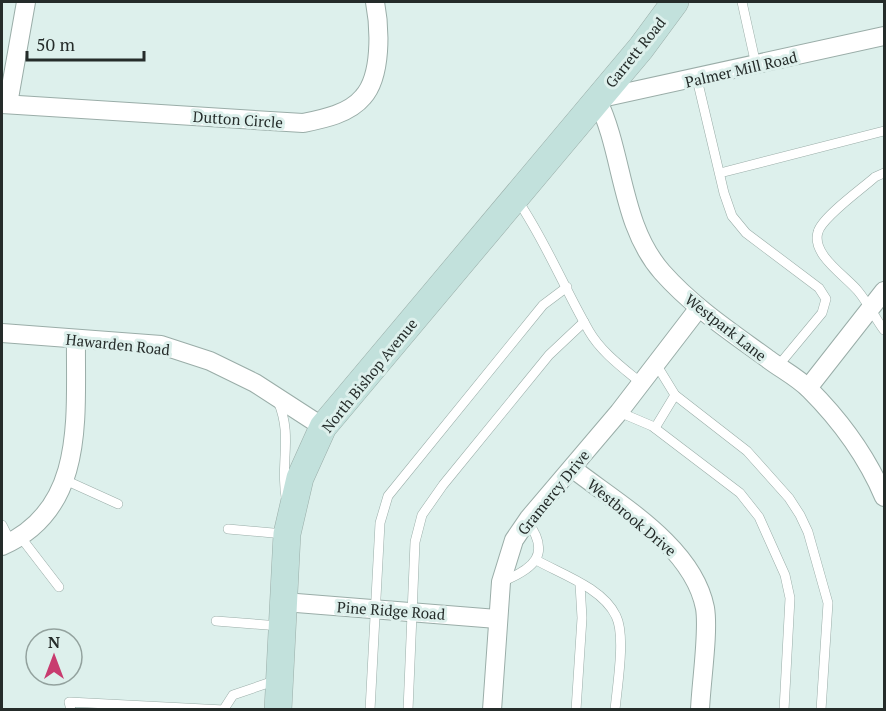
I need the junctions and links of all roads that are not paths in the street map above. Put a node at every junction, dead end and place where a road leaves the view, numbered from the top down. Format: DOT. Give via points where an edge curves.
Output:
graph roads {
  1 [pos="26,2"];
  2 [pos="375,2"];
  3 [pos="652,2"];
  4 [pos="675,2"];
  5 [pos="742,2"];
  6 [pos="885,36"];
  7 [pos="756,65"];
  8 [pos="697,79"];
  9 [pos="597,99"];
  10 [pos="5,104"];
  11 [pos="885,131"];
  12 [pos="720,173"];
  13 [pos="885,173"];
  14 [pos="516,197"];
  15 [pos="567,287"];
  16 [pos="885,291"];
  17 [pos="698,309"];
  18 [pos="869,310"];
  19 [pos="584,322"];
  20 [pos="885,330"];
  21 [pos="2,333"];
  22 [pos="76,339"];
  23 [pos="656,364"];
  24 [pos="778,366"];
  25 [pos="641,383"];
  26 [pos="807,388"];
  27 [pos="675,395"];
  28 [pos="275,396"];
  29 [pos="619,412"];
  30 [pos="323,427"];
  31 [pos="655,428"];
  32 [pos="572,468"];
  33 [pos="65,480"];
  34 [pos="885,497"];
  35 [pos="118,504"];
  36 [pos="527,521"];
  37 [pos="2,525"];
  38 [pos="289,526"];
  39 [pos="228,529"];
  40 [pos="10,541"];
  41 [pos="536,560"];
  42 [pos="501,582"];
  43 [pos="580,584"];
  44 [pos="59,587"];
  45 [pos="377,609"];
  46 [pos="413,612"];
  47 [pos="283,614"];
  48 [pos="497,619"];
  49 [pos="216,621"];
  50 [pos="280,679"];
  51 [pos="148,708"];
  52 [pos="224,709"];
  53 [pos="71,710"];
  54 [pos="278,710"];
  55 [pos="370,710"];
  56 [pos="408,710"];
  57 [pos="492,710"];
  58 [pos="576,710"];
  59 [pos="615,710"];
  60 [pos="700,710"];
  61 [pos="784,710"];
  62 [pos="821,710"];
  1 -- 10 [label="street, Dutton Circle"];
  2 -- 10 [label="street, Dutton Circle" via="380,27 375,70 363,97 334,116 303,123"];
  3 -- 9 [label="main road, Garrett Road"];
  4 -- 9 [label="main road, Garrett Road"];
  5 -- 7 [label="lane"];
  6 -- 7 [label="street, Palmer Mill Road"];
  7 -- 8 [label="street, Palmer Mill Road"];
  8 -- 9 [label="street, Palmer Mill Road"];
  8 -- 12 [label="lane"];
  9 -- 14 [label="main road, North Bishop Avenue"];
  9 -- 17 [label="street, Westpark Lane" via="606,116 637,231 662,271"];
  11 -- 12 [label="lane"];
  12 -- 24 [label="lane" via="732,216 746,233 819,288 826,299 822,313"];
  13 -- 18 [label="lane" via="875,177 825,221 817,238 828,259 859,292"];
  14 -- 15 [label="lane"];
  14 -- 30 [label="main road, North Bishop Avenue"];
  15 -- 19 [label="lane"];
  15 -- 45 [label="lane" via="543,305 388,496 380,522"];
  16 -- 18 [label="street"];
  17 -- 23 [label="street, Gramercy Drive"];
  17 -- 24 [label="street, Westpark Lane"];
  18 -- 20 [label="lane"];
  18 -- 26 [label="street"];
  19 -- 25 [label="lane" via="605,351"];
  19 -- 46 [label="lane" via="549,355 422,515 415,542"];
  21 -- 22 [label="street, Hawarden Road"];
  22 -- 28 [label="street, Hawarden Road" via="160,345 210,361"];
  22 -- 33 [label="street" via="75,447"];
  23 -- 25 [label="street, Gramercy Drive"];
  23 -- 27 [label="lane"];
  24 -- 26 [label="street, Westpark Lane"];
  25 -- 29 [label="street, Gramercy Drive"];
  26 -- 34 [label="street, Westpark Lane" via="865,459"];
  27 -- 31 [label="lane"];
  27 -- 62 [label="lane" via="747,451 789,498 808,532 828,603"];
  28 -- 30 [label="street, Hawarden Road"];
  28 -- 38 [label="lane" via="286,421 284,482"];
  29 -- 31 [label="lane"];
  29 -- 32 [label="street, Gramercy Drive"];
  30 -- 38 [label="main road, North Bishop Avenue" via="300,478"];
  31 -- 61 [label="lane" via="740,493 759,517 772,544 785,575 790,609"];
  32 -- 36 [label="street, Gramercy Drive"];
  32 -- 60 [label="street, Westbrook Drive" via="664,540 694,578 705,610"];
  33 -- 35 [label="lane"];
  33 -- 40 [label="street" via="38,522"];
  36 -- 41 [label="lane" via="537,534"];
  36 -- 42 [label="street, Gramercy Drive" via="514,540"];
  37 -- 40 [label="lane"];
  38 -- 39 [label="lane"];
  38 -- 47 [label="main road, North Bishop Avenue"];
  40 -- 44 [label="lane"];
  41 -- 42 [label="lane" via="529,568"];
  41 -- 43 [label="lane"];
  42 -- 48 [label="street, Gramercy Drive"];
  43 -- 58 [label="lane" via="582,618"];
  43 -- 59 [label="lane" via="602,598 617,618"];
  45 -- 46 [label="street, Pine Ridge Road"];
  45 -- 47 [label="street, Pine Ridge Road"];
  45 -- 55 [label="lane"];
  46 -- 48 [label="street, Pine Ridge Road"];
  46 -- 56 [label="lane"];
  47 -- 49 [label="lane"];
  47 -- 50 [label="main road, North Bishop Avenue"];
  48 -- 57 [label="street, Gramercy Drive"];
  50 -- 52 [label="lane" via="233,695"];
  50 -- 54 [label="main road, North Bishop Avenue"];
  51 -- 52 [label="lane"];
  51 -- 53 [label="lane" via="69,702"];
}
